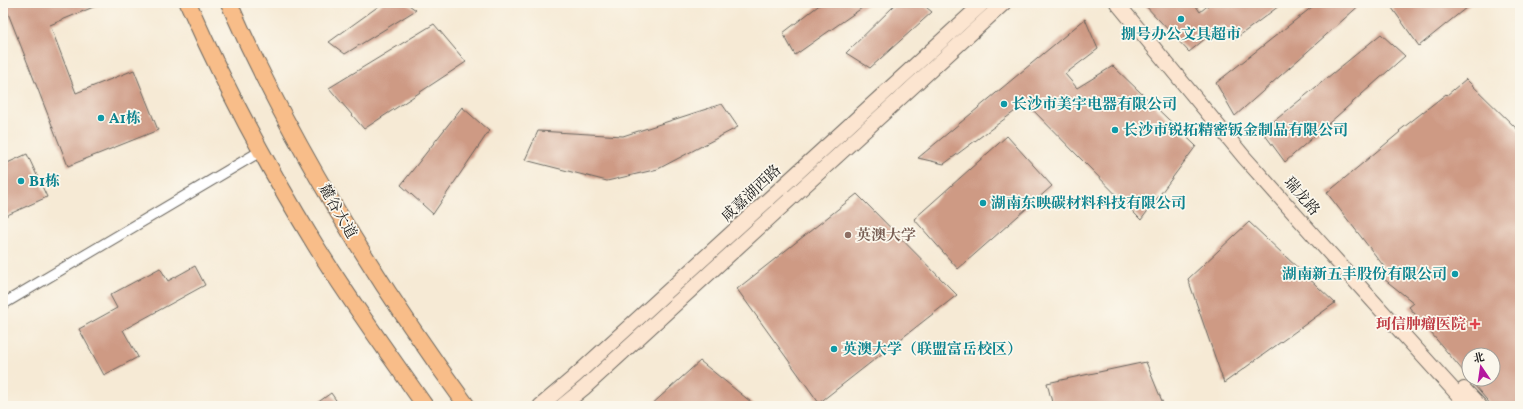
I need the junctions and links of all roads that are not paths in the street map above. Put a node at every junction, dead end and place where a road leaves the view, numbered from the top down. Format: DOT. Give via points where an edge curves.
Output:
graph roads {
  1 [pos="188,3"];
  2 [pos="229,3"];
  3 [pos="983,3"];
  4 [pos="1004,3"];
  5 [pos="1117,3"];
  6 [pos="1130,3"];
  7 [pos="260,151"];
  8 [pos="3,304"];
  9 [pos="425,406"];
  10 [pos="467,406"];
  11 [pos="540,406"];
  12 [pos="562,406"];
  13 [pos="1468,406"];
  14 [pos="1480,406"];
  1 -- 7 [label="main road"];
  2 -- 10 [label="main road, 麓谷大道" via="280,110 357,244"];
  3 -- 11 [label="main road, 咸嘉湖西路" via="574,378"];
  4 -- 12 [label="main road, 咸嘉湖西路"];
  5 -- 13 [label="main road, 瑞龙路" via="1244,157"];
  6 -- 14 [label="main road, 瑞龙路" via="1251,151"];
  7 -- 8 [label="street"];
  7 -- 9 [label="main road" via="316,245"];
}
